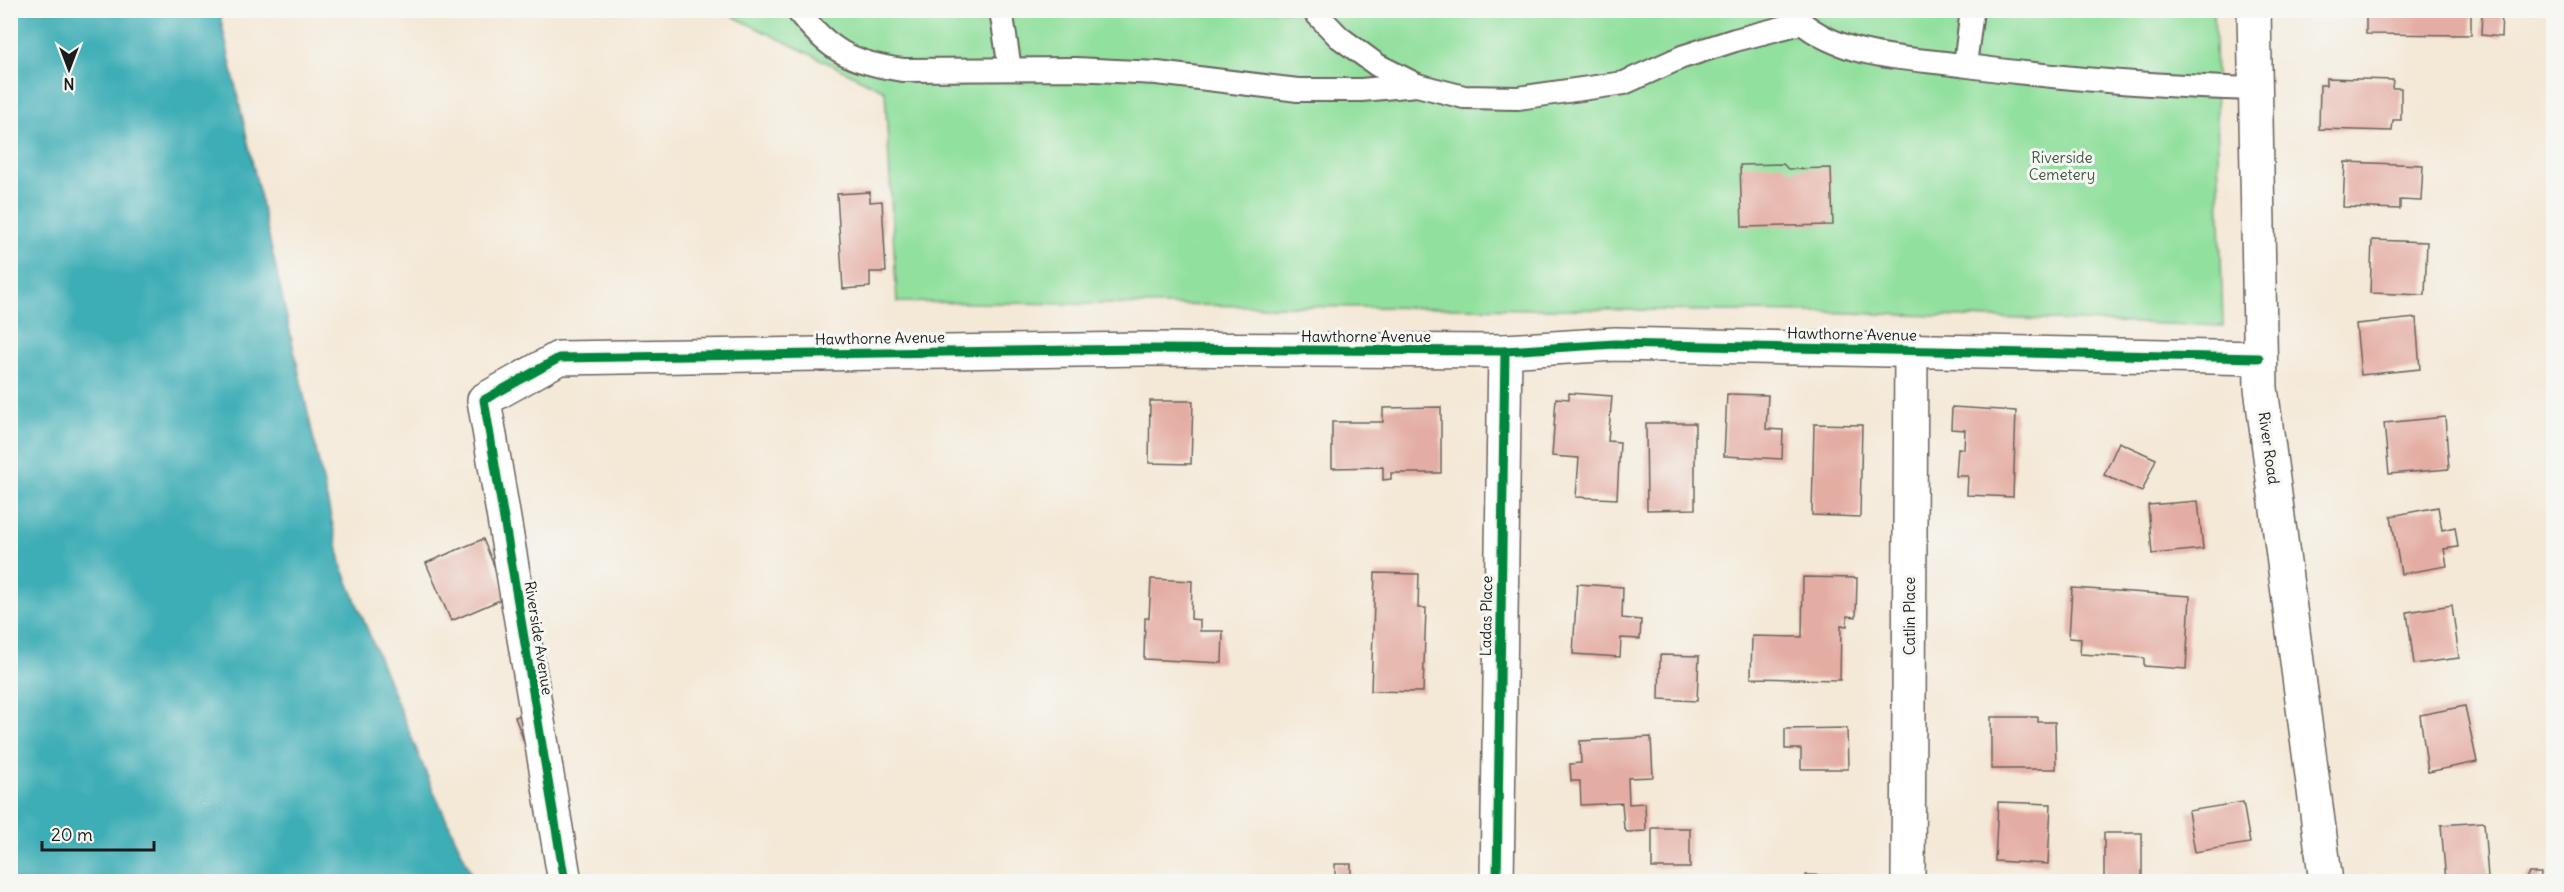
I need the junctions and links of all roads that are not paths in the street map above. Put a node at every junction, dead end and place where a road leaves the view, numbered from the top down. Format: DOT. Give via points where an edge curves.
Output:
graph roads {
  1 [pos="797,10"];
  2 [pos="1001,10"];
  3 [pos="1313,10"];
  4 [pos="1971,10"];
  5 [pos="2254,10"];
  6 [pos="1795,17"];
  7 [pos="1965,65"];
  8 [pos="1010,69"];
  9 [pos="1417,85"];
  10 [pos="2255,89"];
  11 [pos="1505,351"];
  12 [pos="1911,351"];
  13 [pos="2259,358"];
  14 [pos="484,400"];
  15 [pos="565,882"];
  16 [pos="1497,882"];
  17 [pos="1908,882"];
  18 [pos="2326,882"];
  1 -- 8 [label="lane" via="831,46 852,59 878,67"];
  2 -- 8 [label="lane"];
  3 -- 9 [label="lane" via="1339,37 1377,65"];
  4 -- 7 [label="lane"];
  5 -- 10 [label="street, River Road"];
  6 -- 7 [label="lane" via="1823,37 1862,51 1900,60"];
  6 -- 9 [label="lane" via="1682,57 1624,83 1518,98 1464,97"];
  7 -- 10 [label="lane" via="2022,74"];
  8 -- 9 [label="lane" via="1157,73 1298,90"];
  10 -- 13 [label="street, River Road"];
  11 -- 12 [label="street, Hawthorne Avenue" via="1615,344"];
  11 -- 14 [label="street, Hawthorne Avenue" via="1144,349 559,358"];
  11 -- 16 [label="street, Ladas Place"];
  12 -- 13 [label="street, Hawthorne Avenue"];
  12 -- 17 [label="street, Catlin Place"];
  13 -- 18 [label="street, River Road"];
  14 -- 15 [label="street, Riverside Avenue"];
}
